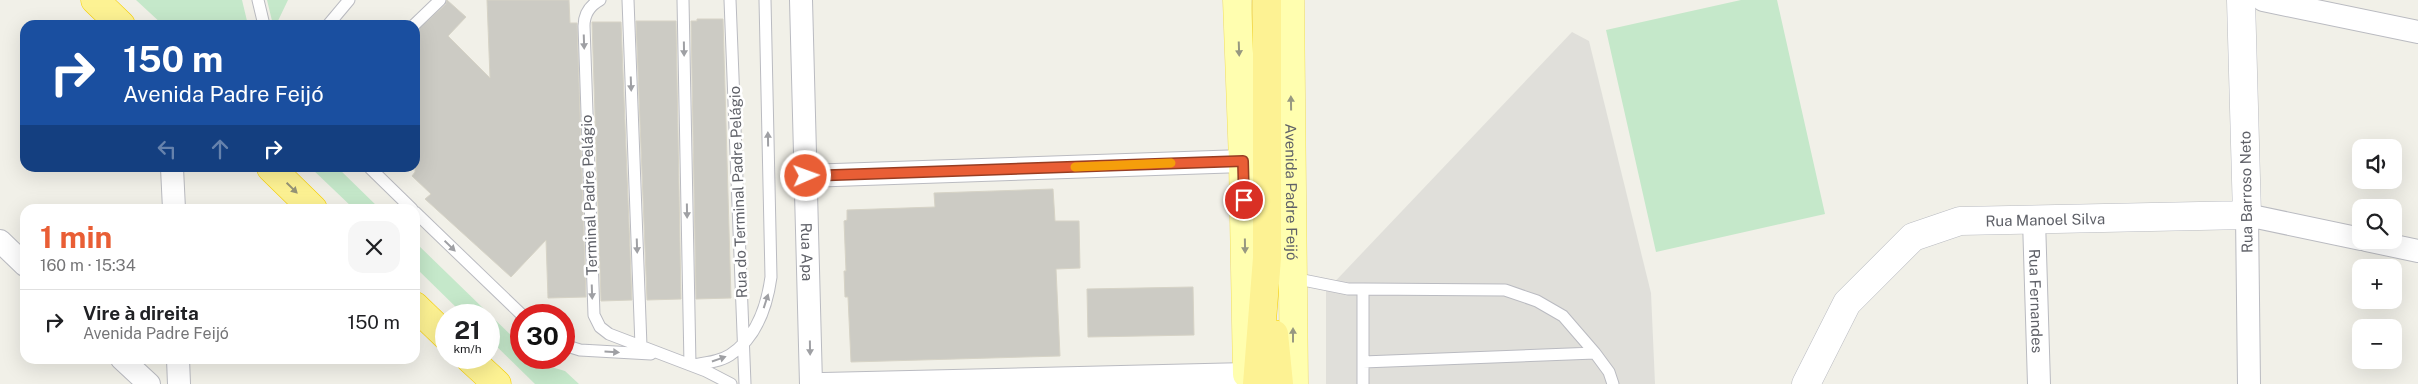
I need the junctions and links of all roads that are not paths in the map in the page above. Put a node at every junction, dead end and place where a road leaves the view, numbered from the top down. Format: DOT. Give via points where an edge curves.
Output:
graph roads {
  1 [pos="95,0"];
  2 [pos="258,0"];
  3 [pos="349,0"];
  4 [pos="440,0"];
  5 [pos="600,0"];
  6 [pos="628,0"];
  7 [pos="683,0"];
  8 [pos="730,0"];
  9 [pos="765,0"];
  10 [pos="801,0"];
  11 [pos="1237,0"];
  12 [pos="1267,0"];
  13 [pos="1290,0"];
  14 [pos="2241,0"];
  15 [pos="2262,0"];
  16 [pos="116,20"];
  17 [pos="263,20"];
  18 [pos="332,20"];
  19 [pos="419,20"];
  20 [pos="2418,32"];
  21 [pos="1243,161"];
  22 [pos="172,172"];
  23 [pos="274,172"];
  24 [pos="374,172"];
  25 [pos="806,176"];
  26 [pos="174,204"];
  27 [pos="308,204"];
  28 [pos="407,204"];
  29 [pos="2247,215"];
  30 [pos="420,217"];
  31 [pos="2034,220"];
  32 [pos="2352,237"];
  33 [pos="0,241"];
  34 [pos="2402,248"];
  35 [pos="2418,251"];
  36 [pos="1267,258"];
  37 [pos="20,260"];
  38 [pos="1293,278"];
  39 [pos="1363,289"];
  40 [pos="511,304"];
  41 [pos="420,311"];
  42 [pos="435,325"];
  43 [pos="743,344"];
  44 [pos="641,346"];
  45 [pos="575,348"];
  46 [pos="1595,353"];
  47 [pos="662,354"];
  48 [pos="1363,362"];
  49 [pos="127,364"];
  50 [pos="178,364"];
  51 [pos="690,365"];
  52 [pos="481,369"];
  53 [pos="1250,381"];
  54 [pos="149,384"];
  55 [pos="179,384"];
  56 [pos="497,384"];
  57 [pos="731,384"];
  58 [pos="745,384"];
  59 [pos="811,384"];
  60 [pos="823,384"];
  61 [pos="1279,384"];
  62 [pos="1294,384"];
  63 [pos="1363,384"];
  64 [pos="1613,384"];
  65 [pos="1806,384"];
  66 [pos="2038,384"];
  67 [pos="2249,384"];
  1 -- 16 [label="highway"];
  2 -- 17 [label="lane"];
  3 -- 18 [label="lane"];
  4 -- 19 [label="lane"];
  5 -- 44 [label="lane, Terminal Padre Pelágio, one-way" via="589,7 584,17 592,304 600,327 609,334"];
  6 -- 44 [label="lane, one-way"];
  7 -- 51 [label="lane, one-way"];
  8 -- 43 [label="lane, Rua do Terminal Padre Pelágio"];
  43 -- 9 [label="lane, Terminal Padre Pelágio, one-way" via="756,327 771,277"];
  10 -- 25 [label="street, Rua Apa"];
  11 -- 21 [label="main road, one-way"];
  12 -- 36 [label="highway"];
  38 -- 13 [label="main road, Avenida Padre Feijó, one-way"];
  14 -- 29 [label="street, Rua Barroso Neto"];
  15 -- 20 [label="street"];
  21 -- 25 [label="street"];
  21 -- 53 [label="main road, one-way"];
  22 -- 26 [label="street"];
  23 -- 27 [label="highway, one-way"];
  24 -- 28 [label="lane"];
  25 -- 59 [label="street, Rua Apa, one-way"];
  29 -- 31 [label="street, Rua Manoel Silva"];
  29 -- 32 [label="street, Rua Manoel Silva"];
  29 -- 67 [label="street, Rua Barroso Neto"];
  30 -- 40 [label="lane, one-way"];
  31 -- 65 [label="street, Rua Manoel Silva" via="1960,221 1913,237 1847,302"];
  31 -- 66 [label="street, Rua Fernandes"];
  33 -- 37 [label="street"];
  34 -- 35 [label="street"];
  36 -- 53 [label="highway"];
  36 -- 61 [label="highway"];
  38 -- 39 [label="lane"];
  62 -- 38 [label="main road, Avenida Padre Feijó, one-way"];
  39 -- 46 [label="lane" via="1505,290 1537,301 1563,316"];
  39 -- 48 [label="lane"];
  41 -- 42 [label="highway"];
  51 -- 43 [label="lane, Terminal Padre Pelágio, one-way" via="729,356"];
  43 -- 58 [label="lane, Rua do Terminal Padre Pelágio"];
  44 -- 47 [label="lane, Terminal Padre Pelágio"];
  45 -- 47 [label="lane, Terminal Padre Pelágio, one-way"];
  46 -- 48 [label="lane"];
  46 -- 64 [label="lane" via="1609,372"];
  47 -- 51 [label="lane, Terminal Padre Pelágio"];
  48 -- 63 [label="lane"];
  49 -- 54 [label="street"];
  50 -- 55 [label="street"];
  51 -- 57 [label="lane, Terminal Padre Pelágio"];
  52 -- 56 [label="highway"];
  53 -- 60 [label="street"];
}
